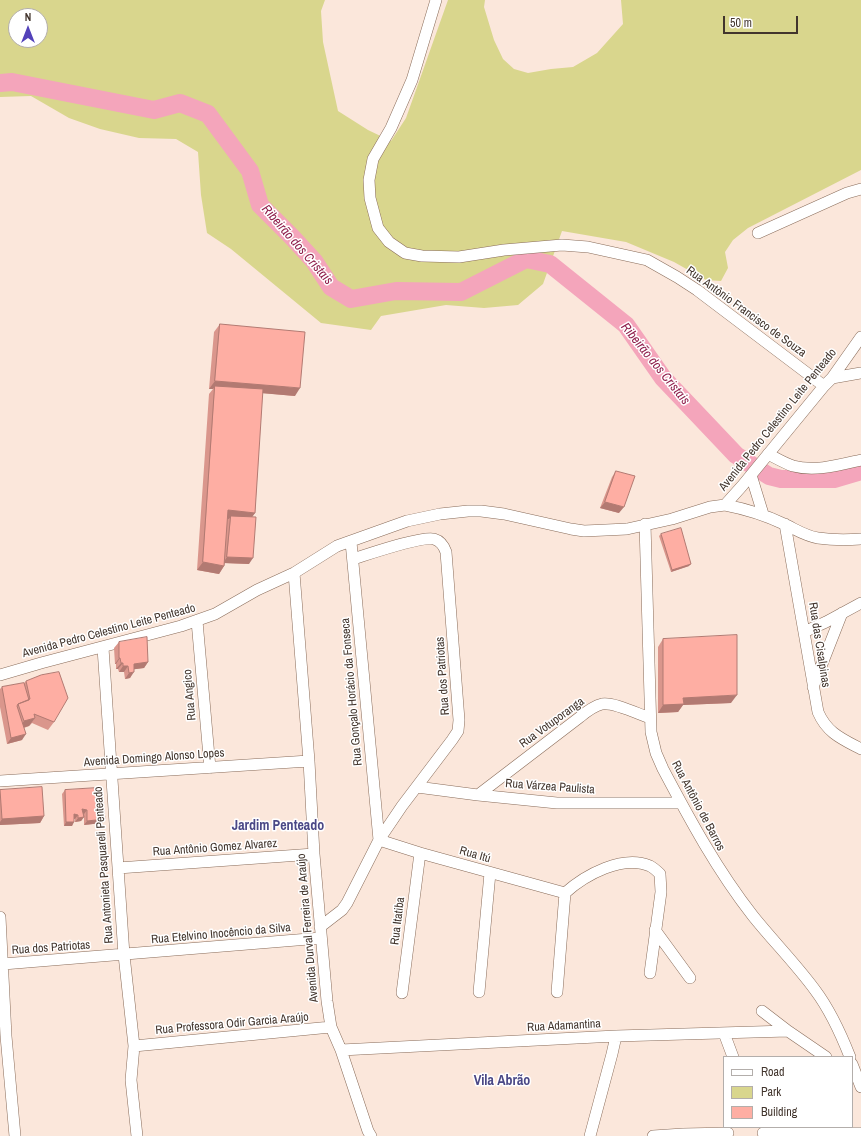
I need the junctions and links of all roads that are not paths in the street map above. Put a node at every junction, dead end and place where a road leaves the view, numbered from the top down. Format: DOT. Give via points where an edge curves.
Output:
graph roads {
  1 [pos="436,0"];
  2 [pos="861,189"];
  3 [pos="758,233"];
  4 [pos="861,337"];
  5 [pos="861,373"];
  6 [pos="828,382"];
  7 [pos="765,457"];
  8 [pos="861,460"];
  9 [pos="752,474"];
  10 [pos="725,505"];
  11 [pos="763,514"];
  12 [pos="645,524"];
  13 [pos="785,524"];
  14 [pos="861,539"];
  15 [pos="351,542"];
  16 [pos="353,559"];
  17 [pos="294,573"];
  18 [pos="861,603"];
  19 [pos="842,613"];
  20 [pos="197,620"];
  21 [pos="804,632"];
  22 [pos="103,648"];
  23 [pos="0,675"];
  24 [pos="813,687"];
  25 [pos="650,718"];
  26 [pos="861,749"];
  27 [pos="309,761"];
  28 [pos="210,768"];
  29 [pos="111,774"];
  30 [pos="0,781"];
  31 [pos="417,787"];
  32 [pos="478,795"];
  33 [pos="681,803"];
  34 [pos="379,840"];
  35 [pos="420,853"];
  36 [pos="314,854"];
  37 [pos="118,868"];
  38 [pos="490,873"];
  39 [pos="565,893"];
  40 [pos="0,917"];
  41 [pos="655,930"];
  42 [pos="321,933"];
  43 [pos="124,955"];
  44 [pos="3,964"];
  45 [pos="650,973"];
  46 [pos="690,978"];
  47 [pos="478,992"];
  48 [pos="557,992"];
  49 [pos="402,993"];
  50 [pos="762,1011"];
  51 [pos="331,1028"];
  52 [pos="788,1031"];
  53 [pos="724,1033"];
  54 [pos="3,1036"];
  55 [pos="616,1036"];
  56 [pos="134,1046"];
  57 [pos="341,1050"];
  58 [pos="733,1056"];
  59 [pos="825,1056"];
  60 [pos="850,1056"];
  61 [pos="853,1067"];
  62 [pos="858,1084"];
  63 [pos="762,1132"];
  64 [pos="861,1133"];
  65 [pos="369,1134"];
  66 [pos="728,1134"];
  67 [pos="15,1136"];
  68 [pos="137,1136"];
  69 [pos="590,1136"];
  70 [pos="658,1136"];
  1 -- 6 [label="street, Rua Antônio Francisco de Souza" via="412,80 394,121 373,159 369,180 370,198 378,228 389,242 405,253 422,256 459,257 562,245 588,247 647,260 697,290"];
  2 -- 3 [label="street"];
  4 -- 6 [label="street, Avenida Pedro Celestino Leite Penteado"];
  5 -- 6 [label="street"];
  6 -- 7 [label="street, Avenida Pedro Celestino Leite Penteado"];
  7 -- 8 [label="street" via="809,469"];
  7 -- 9 [label="street, Avenida Pedro Celestino Leite Penteado"];
  9 -- 10 [label="street, Avenida Pedro Celestino Leite Penteado"];
  9 -- 11 [label="street"];
  10 -- 11 [label="street"];
  10 -- 12 [label="street, Avenida Pedro Celestino Leite Penteado"];
  11 -- 13 [label="street"];
  12 -- 15 [label="street, Avenida Pedro Celestino Leite Penteado" via="627,529 584,531 504,514 468,511 407,521"];
  12 -- 25 [label="street, Rua Antônio de Barros"];
  13 -- 14 [label="street" via="817,538"];
  13 -- 21 [label="street, Rua das Cisalpinas"];
  15 -- 16 [label="street, Rua Gonçalo Horácio da Fonseca"];
  15 -- 17 [label="street, Avenida Pedro Celestino Leite Penteado" via="337,546"];
  16 -- 31 [label="street, Rua dos Patriotas" via="422,539 434,539 443,544 446,552 458,732"];
  16 -- 34 [label="street, Rua Gonçalo Horácio da Fonseca"];
  17 -- 20 [label="street, Avenida Pedro Celestino Leite Penteado" via="215,614"];
  17 -- 27 [label="street, Avenida Durval Ferreira de Araújo"];
  18 -- 19 [label="street"];
  19 -- 21 [label="street"];
  19 -- 24 [label="street"];
  20 -- 22 [label="street, Avenida Pedro Celestino Leite Penteado"];
  20 -- 28 [label="street, Rua Angico"];
  21 -- 24 [label="street, Rua das Cisalpinas"];
  22 -- 23 [label="street, Avenida Pedro Celestino Leite Penteado"];
  22 -- 29 [label="street, Rua Antonieta Pasquareli Penteado"];
  24 -- 26 [label="street, Rua das Cisalpinas" via="818,712 826,727"];
  25 -- 32 [label="street, Rua Votuporanga" via="610,704 594,707"];
  25 -- 33 [label="street, Rua Antônio de Barros" via="656,752"];
  27 -- 28 [label="street, Avenida Domingo Alonso Lopes"];
  27 -- 36 [label="street, Avenida Durval Ferreira de Araújo"];
  28 -- 29 [label="street, Avenida Domingo Alonso Lopes"];
  29 -- 30 [label="street, Avenida Domingo Alonso Lopes"];
  29 -- 37 [label="street, Rua Antonieta Pasquareli Penteado"];
  31 -- 32 [label="street, Rua Várzea Paulista"];
  31 -- 34 [label="street, Rua dos Patriotas"];
  32 -- 33 [label="street, Rua Várzea Paulista" via="557,803"];
  33 -- 60 [label="street, Rua Antônio de Barros" via="714,862 734,890 816,991 831,1015"];
  34 -- 35 [label="street, Rua Itú"];
  34 -- 42 [label="street, Rua dos Patriotas" via="347,903"];
  35 -- 38 [label="street, Rua Itú"];
  35 -- 49 [label="street, Rua Itatiba"];
  36 -- 37 [label="street, Rua Antônio Gomez Alvarez"];
  36 -- 42 [label="street, Avenida Durval Ferreira de Araújo"];
  37 -- 43 [label="street, Rua Antonieta Pasquareli Penteado"];
  38 -- 39 [label="street, Rua Itú"];
  38 -- 47 [label="street"];
  39 -- 41 [label="street" via="586,877 612,866 643,863 660,874 661,892"];
  39 -- 48 [label="street"];
  40 -- 44 [label="street"];
  41 -- 45 [label="street"];
  41 -- 46 [label="street"];
  42 -- 43 [label="street, Rua Etelvino Inocêncio da Silva"];
  42 -- 51 [label="street, Avenida Durval Ferreira de Araújo"];
  43 -- 44 [label="street, Rua dos Patriotas"];
  43 -- 56 [label="street, Rua Antonieta Pasquareli Penteado"];
  44 -- 54 [label="street"];
  50 -- 52 [label="street"];
  51 -- 56 [label="street, Rua Professora Odir Garcia Araújo"];
  51 -- 57 [label="street, Avenida Durval Ferreira de Araújo"];
  52 -- 53 [label="street, Rua Adamantina"];
  52 -- 59 [label="street"];
  53 -- 55 [label="street, Rua Adamantina"];
  53 -- 58 [label="street"];
  54 -- 67 [label="street"];
  55 -- 57 [label="street, Rua Adamantina"];
  55 -- 69 [label="street"];
  56 -- 68 [label="street, Rua Antonieta Pasquareli Penteado" via="131,1080"];
  57 -- 65 [label="street, Avenida Durval Ferreira de Araújo"];
  61 -- 62 [label="street"];
  63 -- 64 [label="street"];
  66 -- 70 [label="street"];
}
